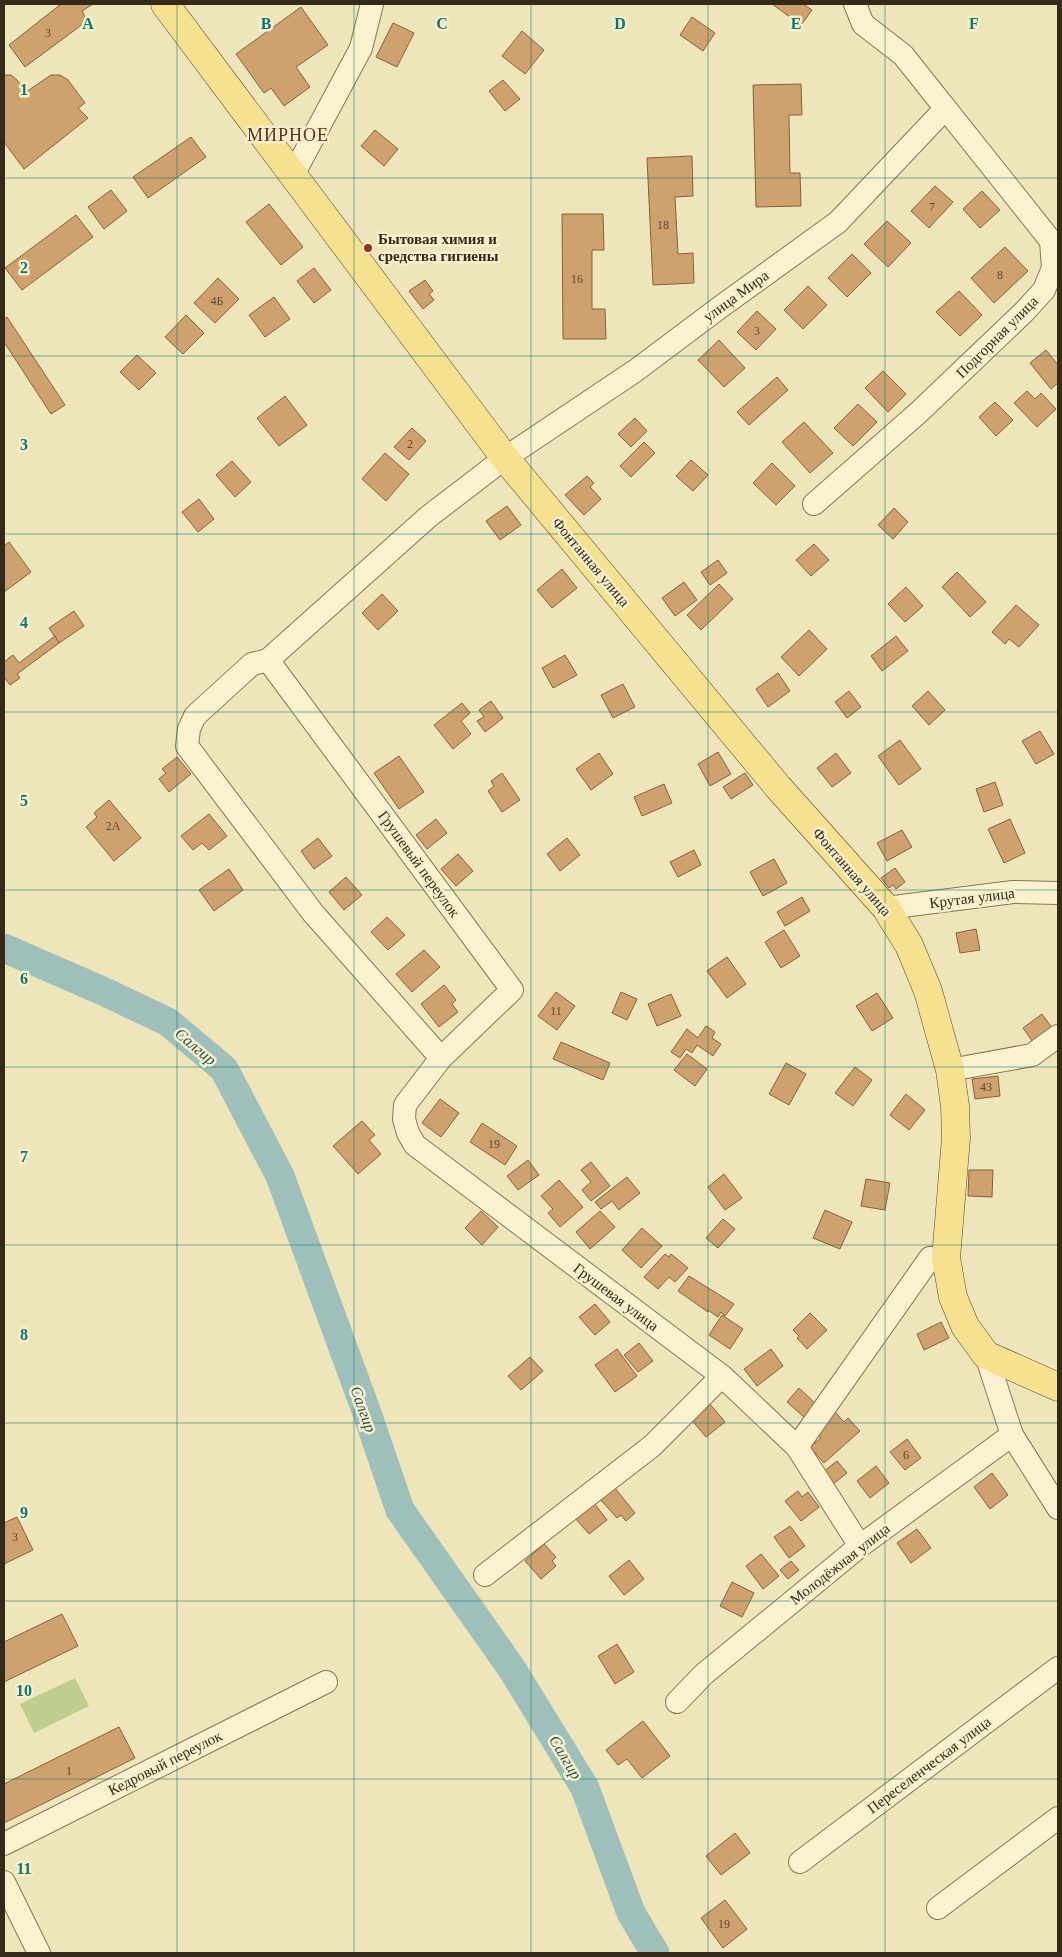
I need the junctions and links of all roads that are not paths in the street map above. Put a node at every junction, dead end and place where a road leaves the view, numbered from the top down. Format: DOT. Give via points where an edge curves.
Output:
graph roads {
  1 [pos="165,4"];
  2 [pos="372,4"];
  3 [pos="855,4"];
  4 [pos="945,109"];
  5 [pos="293,175"];
  6 [pos="505,458"];
  7 [pos="814,504"];
  8 [pos="268,660"];
  9 [pos="1058,893"];
  10 [pos="886,908"];
  11 [pos="1058,1036"];
  12 [pos="441,1058"];
  13 [pos="950,1070"];
  14 [pos="946,1258"];
  15 [pos="986,1355"];
  16 [pos="722,1376"];
  17 [pos="1058,1387"];
  18 [pos="1012,1435"];
  19 [pos="797,1447"];
  20 [pos="1058,1508"];
  21 [pos="860,1546"];
  22 [pos="485,1575"];
  23 [pos="1058,1668"];
  24 [pos="326,1682"];
  25 [pos="676,1702"];
  26 [pos="1058,1818"];
  27 [pos="4,1844"];
  28 [pos="800,1862"];
  29 [pos="4,1882"];
  30 [pos="938,1908"];
  31 [pos="39,1953"];
  1 -- 5 [label="main road, Фонтанная улица"];
  2 -- 5 [label="street" via="361,48"];
  3 -- 4 [label="street, Подгорная улица" via="862,24 903,56"];
  4 -- 6 [label="street, улица Мира" via="838,222 635,371"];
  4 -- 7 [label="street, Подгорная улица" via="1051,241 1053,268 1044,290 1024,312 918,413"];
  5 -- 6 [label="main road, Фонтанная улица"];
  6 -- 8 [label="street, улица Мира" via="428,517"];
  6 -- 10 [label="main road, Фонтанная улица" via="778,787"];
  8 -- 12 [label="street, Грушевый переулок" via="512,990"];
  8 -- 12 [label="street, улица Мира" via="252,664 196,716 189,729 187,746 313,913"];
  9 -- 10 [label="street, Крутая улица" via="1013,892"];
  10 -- 13 [label="main road, Фонтанная улица" via="909,945 928,990"];
  11 -- 13 [label="street" via="1032,1055"];
  12 -- 16 [label="street, Грушевая улица" via="405,1105 404,1119 415,1145"];
  13 -- 14 [label="main road, Фонтанная улица" via="956,1138"];
  14 -- 15 [label="main road, Фонтанная улица" via="953,1297 965,1326"];
  14 -- 19 [label="street" via="930,1258"];
  15 -- 17 [label="main road"];
  15 -- 18 [label="street, Фонтанная улица"];
  16 -- 19 [label="street, Грушевая улица"];
  16 -- 22 [label="street" via="652,1446"];
  18 -- 20 [label="street, Фонтанная улица"];
  18 -- 21 [label="street, Молодёжная улица"];
  19 -- 21 [label="street, Грушевая улица"];
  21 -- 25 [label="street, Молодёжная улица" via="704,1674"];
  23 -- 28 [label="street, Переселенческая улица"];
  24 -- 27 [label="street, Кедровый переулок"];
  26 -- 30 [label="street"];
  29 -- 31 [label="street"];
}
